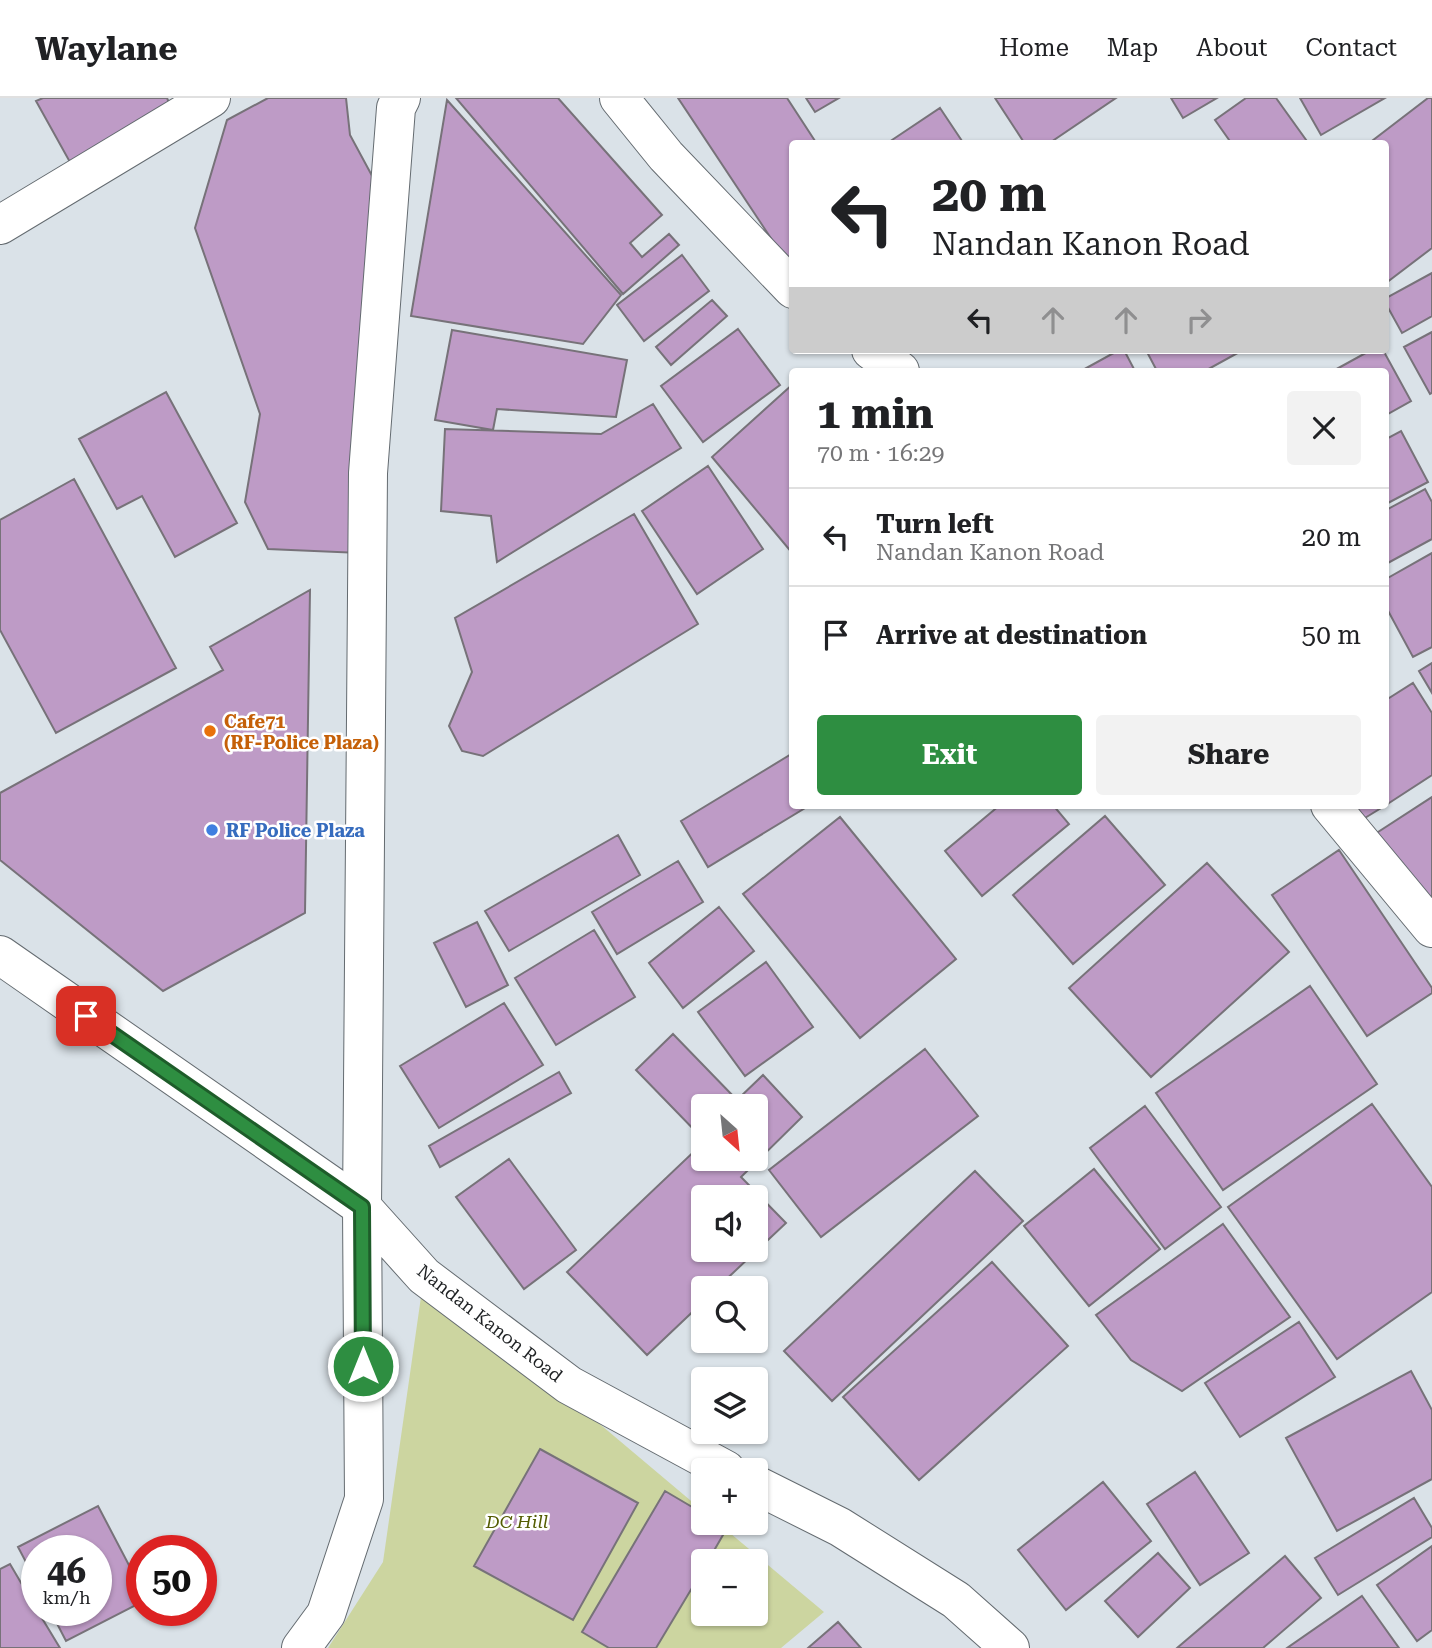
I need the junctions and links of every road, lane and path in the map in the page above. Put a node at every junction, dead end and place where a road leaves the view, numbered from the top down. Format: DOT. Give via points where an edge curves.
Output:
graph roads {
  1 [pos="211,98"];
  2 [pos="401,98"];
  3 [pos="619,98"];
  4 [pos="0,225"];
  5 [pos="789,285"];
  6 [pos="877,354"];
  7 [pos="896,368"];
  8 [pos="1333,809"];
  9 [pos="1432,928"];
  10 [pos="0,955"];
  11 [pos="362,1207"];
  12 [pos="704,1458"];
  13 [pos="768,1491"];
  14 [pos="301,1648"];
  15 [pos="1010,1648"];
  1 -- 4 [label="street"];
  2 -- 11 [label="street" via="396,108 368,473"];
  3 -- 5 [label="street" via="666,156"];
  6 -- 7 [label="street"];
  8 -- 9 [label="street"];
  10 -- 11 [label="street, Nandan Kanon Road"];
  11 -- 12 [label="street, Nandan Kanon Road" via="424,1276 569,1385"];
  11 -- 14 [label="street" via="364,1499 326,1614"];
  13 -- 15 [label="street" via="840,1527 956,1600"];
}
